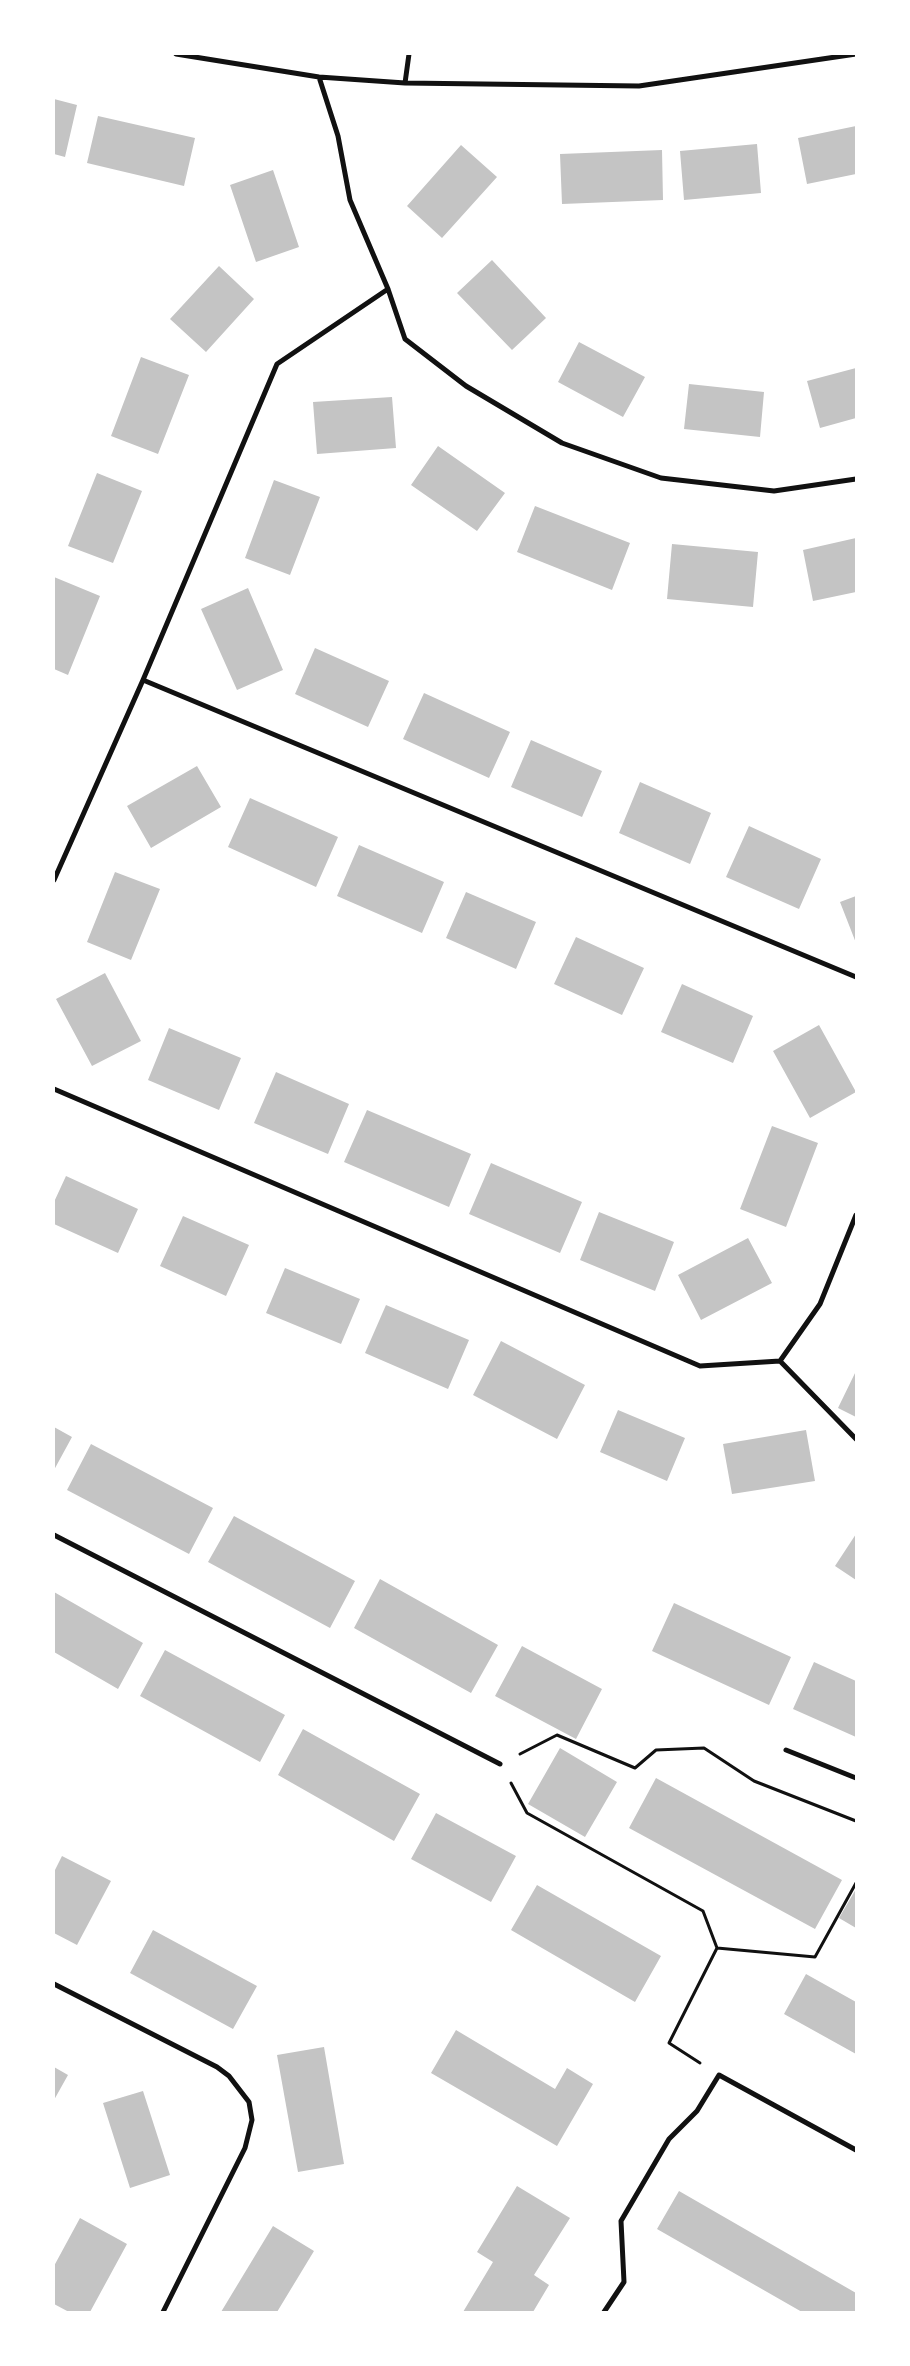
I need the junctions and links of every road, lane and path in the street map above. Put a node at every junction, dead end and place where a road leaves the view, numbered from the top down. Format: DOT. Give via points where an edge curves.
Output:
graph roads {
  1 [pos="176,54"];
  2 [pos="409,54"];
  3 [pos="856,54"];
  4 [pos="319,77"];
  5 [pos="405,83"];
  6 [pos="388,289"];
  7 [pos="856,479"];
  8 [pos="143,680"];
  9 [pos="54,880"];
  10 [pos="856,978"];
  11 [pos="54,1089"];
  12 [pos="856,1215"];
  13 [pos="780,1361"];
  14 [pos="856,1439"];
  15 [pos="54,1535"];
  16 [pos="786,1750"];
  17 [pos="500,1764"];
  18 [pos="856,1778"];
  19 [pos="856,1821"];
  20 [pos="856,1883"];
  21 [pos="718,1948"];
  22 [pos="54,1984"];
  23 [pos="719,2076"];
  24 [pos="856,2150"];
  25 [pos="163,2312"];
  26 [pos="604,2312"];
  1 -- 4 [label="street"];
  2 -- 5 [label="street"];
  3 -- 5 [label="street" via="639,86"];
  4 -- 5 [label="street"];
  4 -- 6 [label="street" via="338,136 350,200"];
  6 -- 7 [label="street" via="405,338 466,386 562,443 662,478 774,491"];
  6 -- 8 [label="street" via="276,364"];
  8 -- 9 [label="street"];
  8 -- 10 [label="street"];
  11 -- 13 [label="street" via="700,1366"];
  12 -- 13 [label="street" via="820,1304"];
  13 -- 14 [label="street"];
  15 -- 17 [label="street"];
  16 -- 18 [label="street"];
  17 -- 19 [label="path" via="558,1735 635,1768 656,1750 704,1748 754,1781"];
  17 -- 21 [label="path" via="527,1813 703,1911"];
  20 -- 21 [label="path" via="815,1957"];
  21 -- 23 [label="path" via="669,2043"];
  22 -- 25 [label="street" via="217,2067 229,2076 249,2102 252,2120 245,2148"];
  23 -- 24 [label="street"];
  23 -- 26 [label="street" via="697,2111 669,2140 621,2221 624,2282"];
}
